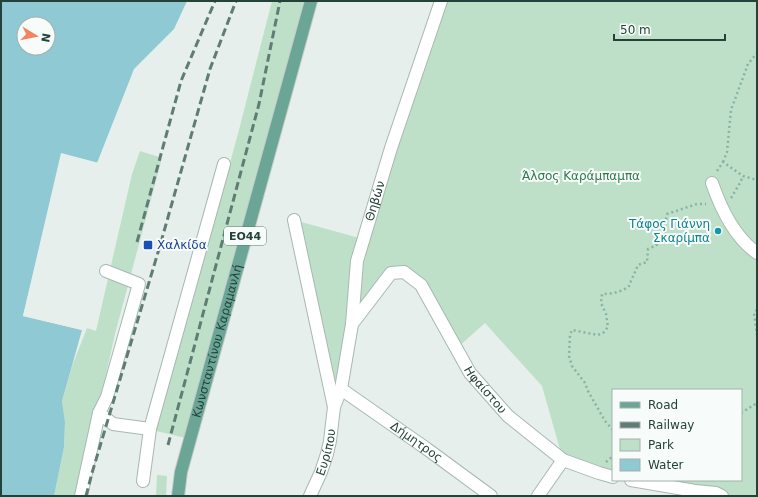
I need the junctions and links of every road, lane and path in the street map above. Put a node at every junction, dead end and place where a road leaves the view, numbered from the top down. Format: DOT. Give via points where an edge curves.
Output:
graph roads {
  1 [pos="311,1"];
  2 [pos="441,1"];
  3 [pos="757,52"];
  4 [pos="723,162"];
  5 [pos="224,164"];
  6 [pos="728,166"];
  7 [pos="743,176"];
  8 [pos="757,180"];
  9 [pos="712,183"];
  10 [pos="733,198"];
  11 [pos="720,205"];
  12 [pos="294,220"];
  13 [pos="757,253"];
  14 [pos="106,271"];
  15 [pos="757,310"];
  16 [pos="352,324"];
  17 [pos="757,335"];
  18 [pos="341,389"];
  19 [pos="757,403"];
  20 [pos="334,407"];
  21 [pos="742,412"];
  22 [pos="99,413"];
  23 [pos="150,429"];
  24 [pos="612,429"];
  25 [pos="563,460"];
  26 [pos="612,477"];
  27 [pos="143,481"];
  28 [pos="637,481"];
  29 [pos="81,496"];
  30 [pos="178,496"];
  31 [pos="310,496"];
  32 [pos="491,496"];
  33 [pos="538,496"];
  34 [pos="722,496"];
  1 -- 30 [label="main road, Κωνσταντίνου Καραμανλή / ΕΟ44" via="181,472"];
  2 -- 16 [label="street, Θηβών" via="391,148 357,261"];
  3 -- 4 [label="path" via="748,64 731,110 727,152"];
  5 -- 23 [label="street"];
  6 -- 7 [label="path"];
  7 -- 8 [label="path"];
  7 -- 10 [label="path"];
  9 -- 11 [label="street"];
  11 -- 13 [label="street" via="729,222"];
  11 -- 24 [label="path" via="697,204 667,214 664,238 648,249 646,262 638,265 630,285 625,290 602,294 601,303 608,327 598,335 572,330 572,366"];
  12 -- 20 [label="street"];
  14 -- 22 [label="street" via="139,284 107,397"];
  15 -- 17 [label="path" via="754,313"];
  16 -- 18 [label="street, Θηβών"];
  16 -- 25 [label="street, Ηφαίστου" via="391,273 404,272 421,285 470,373 508,416"];
  18 -- 20 [label="street, Θηβών"];
  18 -- 32 [label="street, Δήμητρος"];
  19 -- 21 [label="path"];
  20 -- 31 [label="street, Ευρίπου" via="327,454"];
  22 -- 23 [label="street" via="113,424"];
  22 -- 29 [label="street"];
  23 -- 27 [label="street"];
  25 -- 26 [label="street, Ηφαίστου"];
  25 -- 33 [label="street"];
  28 -- 34 [label="street"];
}
